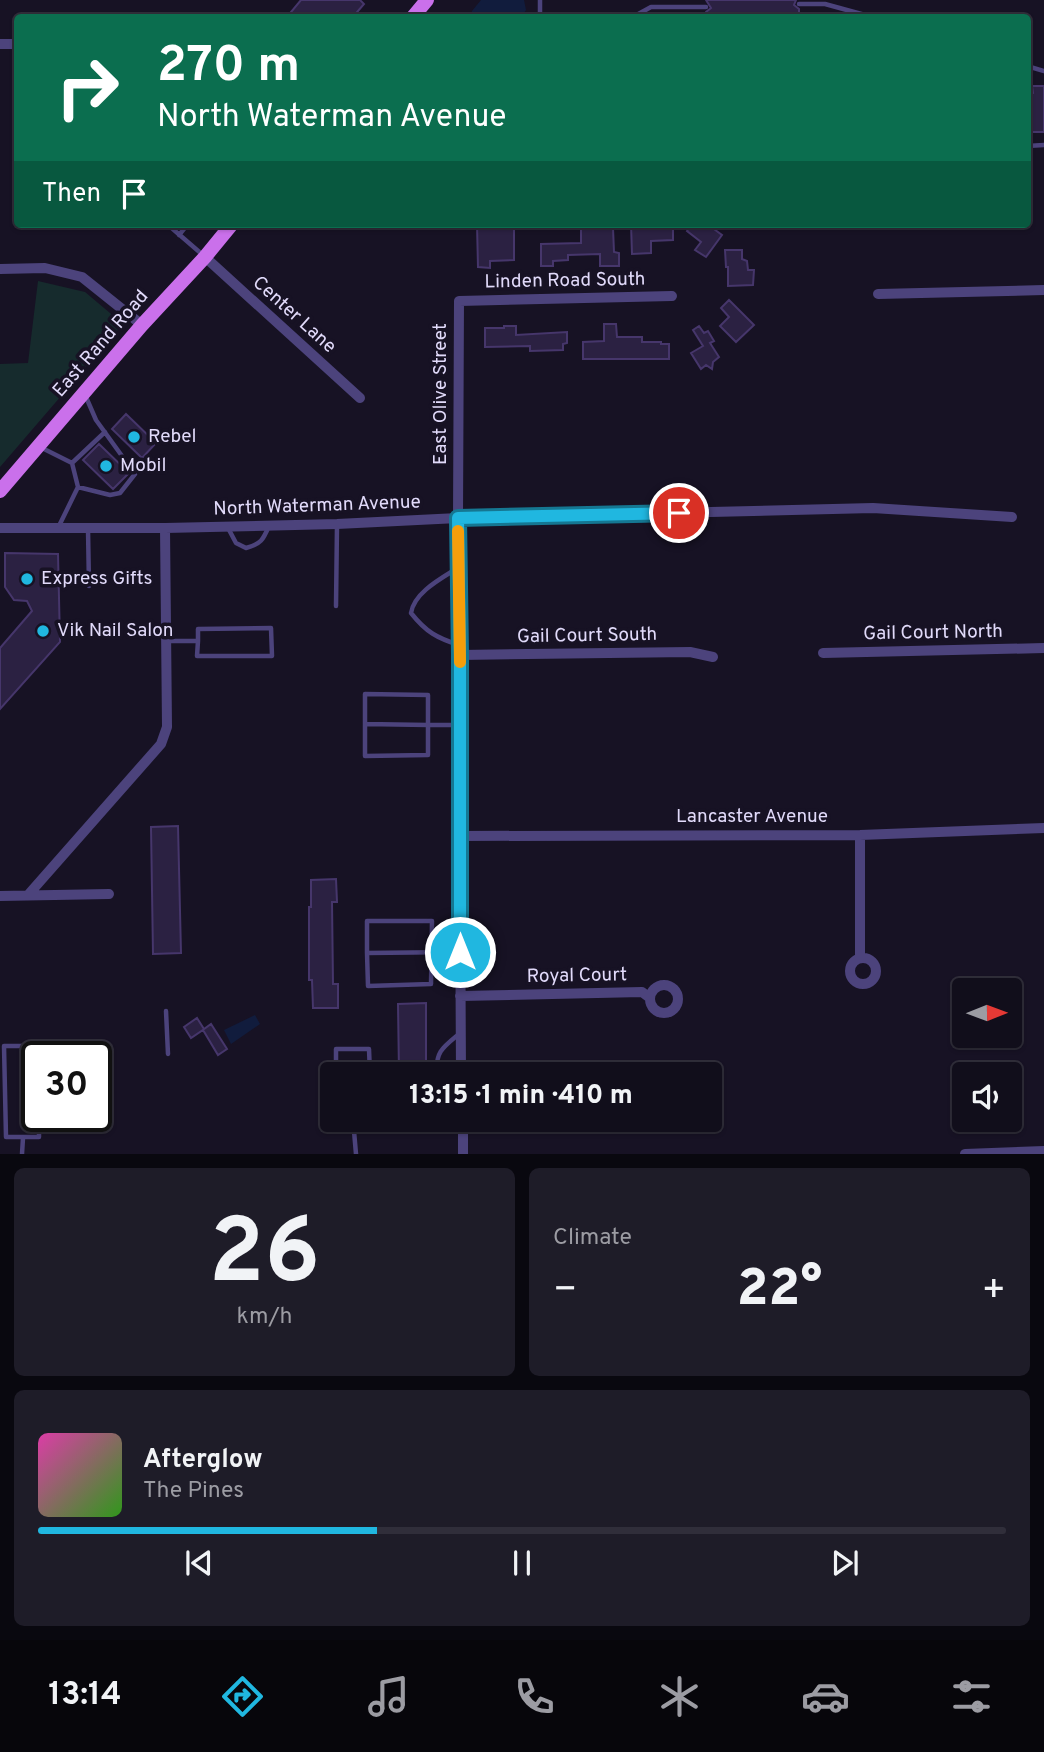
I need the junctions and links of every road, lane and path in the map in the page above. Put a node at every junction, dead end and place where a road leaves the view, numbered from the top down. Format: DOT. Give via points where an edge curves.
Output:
graph roads {
  1 [pos="427,0"];
  2 [pos="799,4"];
  3 [pos="706,7"];
  4 [pos="415,14"];
  5 [pos="638,14"];
  6 [pos="861,14"];
  7 [pos="171,228"];
  8 [pos="185,228"];
  9 [pos="229,228"];
  10 [pos="179,235"];
  11 [pos="205,257"];
  12 [pos="0,269"];
  13 [pos="1044,290"];
  14 [pos="878,294"];
  15 [pos="673,296"];
  16 [pos="459,301"];
  17 [pos="142,325"];
  18 [pos="84,393"];
  19 [pos="360,398"];
  20 [pos="105,432"];
  21 [pos="38,446"];
  22 [pos="72,463"];
  23 [pos="78,487"];
  24 [pos="0,491"];
  25 [pos="1012,517"];
  26 [pos="458,518"];
  27 [pos="337,524"];
  28 [pos="270,525"];
  29 [pos="227,526"];
  30 [pos="165,527"];
  31 [pos="0,528"];
  32 [pos="58,528"];
  33 [pos="88,528"];
  34 [pos="459,568"];
  35 [pos="89,586"];
  36 [pos="336,606"];
  37 [pos="166,641"];
  38 [pos="198,642"];
  39 [pos="1044,648"];
  40 [pos="460,650"];
  41 [pos="822,653"];
  42 [pos="713,657"];
  43 [pos="365,724"];
  44 [pos="428,725"];
  45 [pos="460,725"];
  46 [pos="1044,828"];
  47 [pos="860,835"];
  48 [pos="459,836"];
  49 [pos="109,894"];
  50 [pos="0,895"];
  51 [pos="28,895"];
  52 [pos="432,952"];
  53 [pos="460,952"];
  54 [pos="367,953"];
  55 [pos="860,958"];
  56 [pos="460,996"];
  57 [pos="650,998"];
  58 [pos="166,1011"];
  59 [pos="460,1034"];
  60 [pos="21,1046"];
  61 [pos="168,1054"];
  62 [pos="336,1062"];
  63 [pos="370,1062"];
  64 [pos="436,1062"];
  65 [pos="461,1062"];
  66 [pos="39,1132"];
  67 [pos="354,1132"];
  68 [pos="463,1132"];
  69 [pos="23,1138"];
  70 [pos="1044,1150"];
  71 [pos="22,1153"];
  72 [pos="356,1153"];
  73 [pos="463,1153"];
  74 [pos="965,1153"];
  1 -- 4 [label="main road"];
  2 -- 6 [label="lane" via="825,4"];
  3 -- 5 [label="lane" via="650,7"];
  7 -- 10 [label="lane"];
  8 -- 10 [label="lane"];
  9 -- 11 [label="main road, East Rand Road"];
  10 -- 11 [label="lane"];
  11 -- 17 [label="main road, East Rand Road"];
  11 -- 19 [label="street, Center Lane"];
  12 -- 17 [label="street" via="45,268 82,277"];
  13 -- 14 [label="street"];
  15 -- 16 [label="street, Linden Road South"];
  16 -- 26 [label="street, East Olive Street"];
  17 -- 18 [label="main road, East Rand Road"];
  18 -- 20 [label="lane"];
  18 -- 21 [label="main road, East Rand Road"];
  20 -- 22 [label="lane"];
  20 -- 23 [label="lane" via="135,474 120,493"];
  21 -- 22 [label="lane"];
  21 -- 24 [label="main road, East Rand Road"];
  22 -- 23 [label="lane"];
  23 -- 32 [label="lane"];
  25 -- 26 [label="street, North Waterman Avenue" via="873,508"];
  26 -- 27 [label="street, North Waterman Avenue"];
  26 -- 34 [label="street, East Olive Street"];
  27 -- 28 [label="street, North Waterman Avenue"];
  27 -- 36 [label="lane"];
  28 -- 29 [label="street, North Waterman Avenue"];
  28 -- 29 [label="lane" via="257,545 246,548 236,543"];
  29 -- 30 [label="street, North Waterman Avenue"];
  30 -- 33 [label="street, North Waterman Avenue"];
  30 -- 37 [label="street"];
  31 -- 32 [label="street, North Waterman Avenue"];
  32 -- 33 [label="street, North Waterman Avenue"];
  33 -- 35 [label="lane"];
  34 -- 40 [label="street, East Olive Street"];
  34 -- 40 [label="lane" via="422,595 411,613 422,626"];
  37 -- 38 [label="lane"];
  37 -- 51 [label="street" via="167,727 161,744"];
  38 -- 38 [label="lane" via="198,629 271,628 272,656 197,656"];
  39 -- 41 [label="street, Gail Court North"];
  40 -- 42 [label="street, Gail Court South" via="690,652"];
  40 -- 45 [label="street, East Olive Street"];
  43 -- 44 [label="lane"];
  43 -- 44 [label="lane" via="365,694 428,695"];
  43 -- 44 [label="lane" via="365,756 428,755"];
  44 -- 45 [label="lane"];
  45 -- 48 [label="street, East Olive Street"];
  46 -- 47 [label="street, Lancaster Avenue"];
  47 -- 48 [label="street, Lancaster Avenue"];
  47 -- 55 [label="street"];
  48 -- 53 [label="street, East Olive Street"];
  49 -- 51 [label="street"];
  50 -- 51 [label="street"];
  52 -- 53 [label="lane"];
  52 -- 54 [label="lane"];
  52 -- 54 [label="lane" via="432,921 368,921"];
  52 -- 54 [label="lane" via="432,984 368,986"];
  53 -- 56 [label="street, East Olive Street"];
  56 -- 57 [label="street, Royal Court" via="642,992"];
  56 -- 59 [label="street, East Olive Street"];
  58 -- 61 [label="lane"];
  59 -- 64 [label="lane" via="443,1047"];
  59 -- 65 [label="street, East Olive Street"];
  60 -- 69 [label="lane" via="4,1046 6,1137"];
  62 -- 63 [label="lane" via="336,1049 369,1049"];
  66 -- 69 [label="lane" via="39,1137"];
  67 -- 72 [label="lane"];
  68 -- 73 [label="street"];
  69 -- 71 [label="lane"];
  70 -- 74 [label="street"];
}
